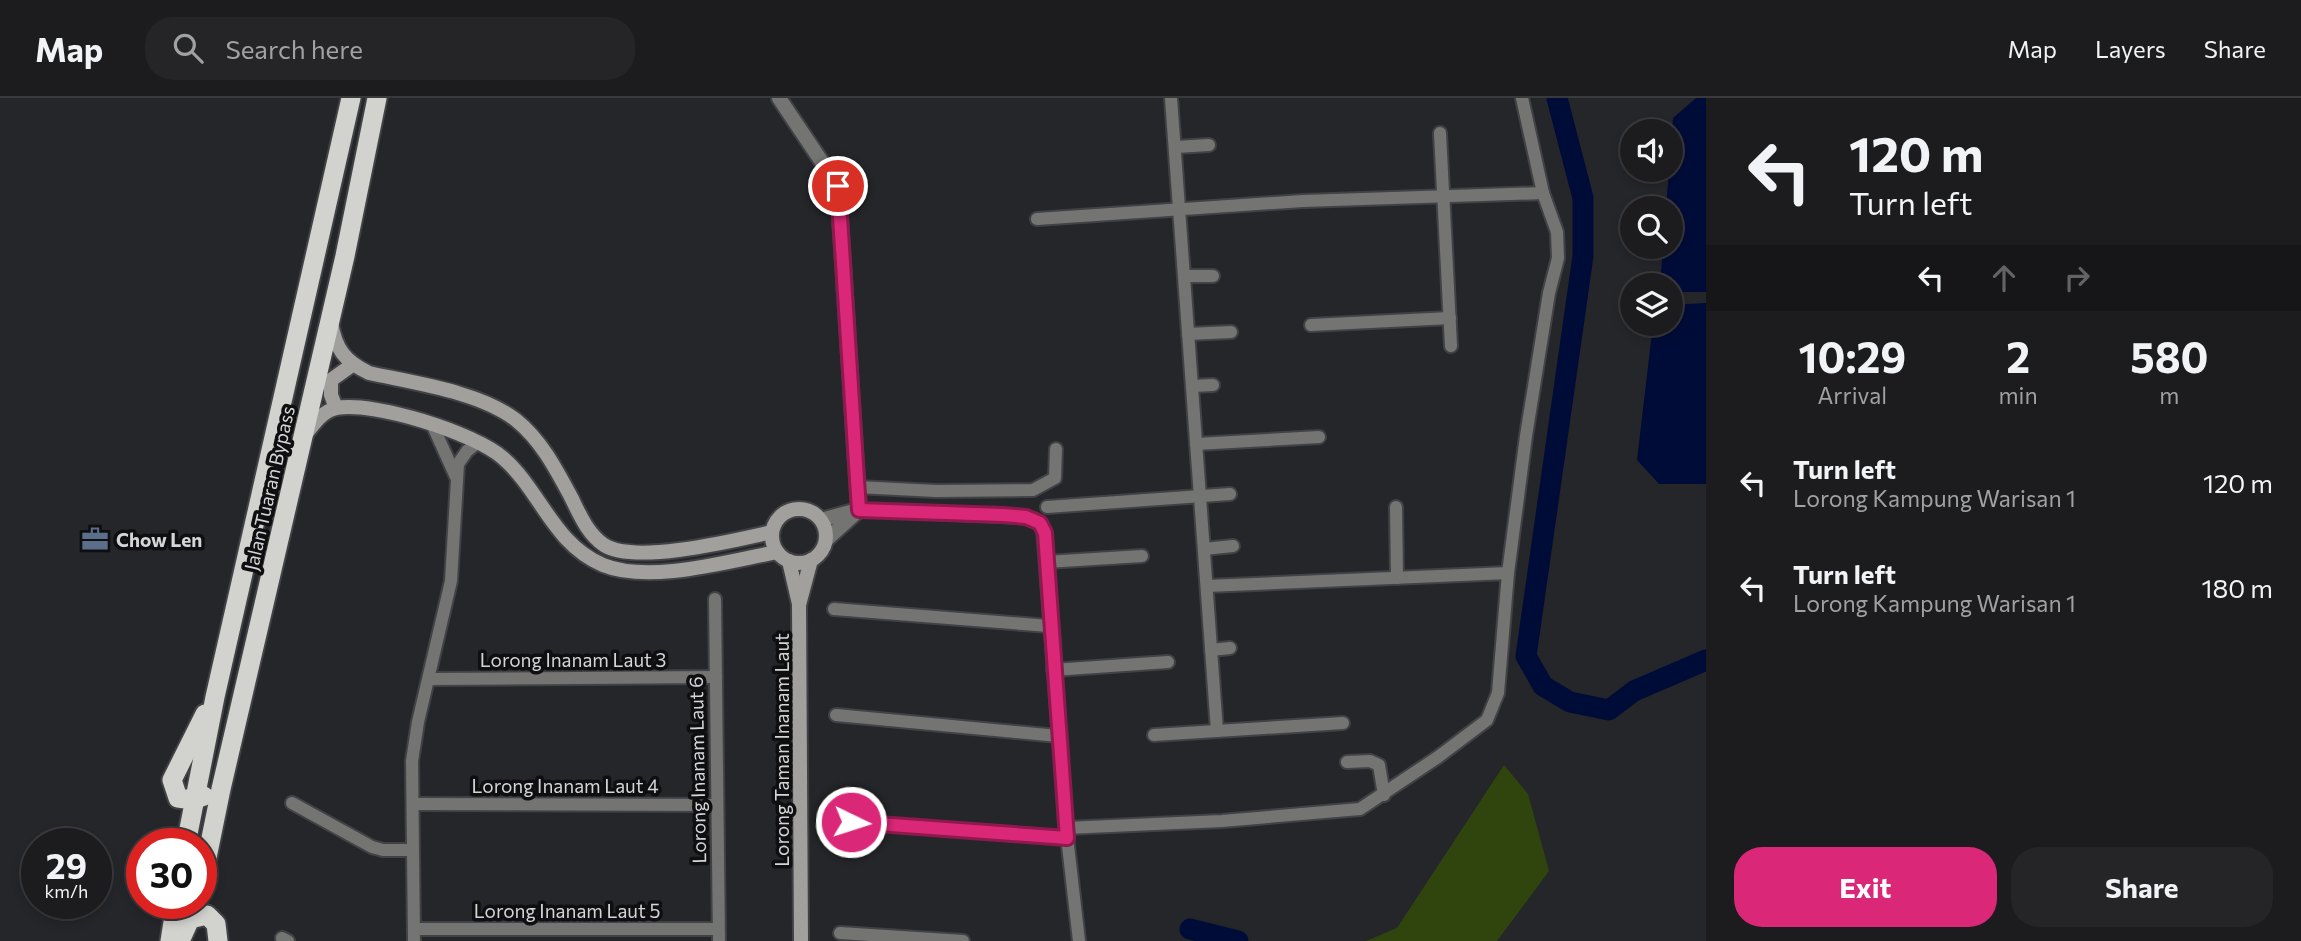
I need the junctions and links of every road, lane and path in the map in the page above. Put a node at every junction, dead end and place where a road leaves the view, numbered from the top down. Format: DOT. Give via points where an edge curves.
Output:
graph roads {
  1 [pos="351,98"];
  2 [pos="377,98"];
  3 [pos="779,98"];
  4 [pos="1171,98"];
  5 [pos="1522,98"];
  6 [pos="1440,133"];
  7 [pos="1209,145"];
  8 [pos="1175,147"];
  9 [pos="1543,193"];
  10 [pos="1445,197"];
  11 [pos="1179,208"];
  12 [pos="1037,219"];
  13 [pos="1184,276"];
  14 [pos="1213,276"];
  15 [pos="330,318"];
  16 [pos="1450,318"];
  17 [pos="1311,325"];
  18 [pos="1231,332"];
  19 [pos="1188,334"];
  20 [pos="1451,346"];
  21 [pos="352,365"];
  22 [pos="1213,384"];
  23 [pos="1192,386"];
  24 [pos="336,408"];
  25 [pos="432,424"];
  26 [pos="305,435"];
  27 [pos="1319,437"];
  28 [pos="478,442"];
  29 [pos="1196,444"];
  30 [pos="1056,449"];
  31 [pos="456,478"];
  32 [pos="857,487"];
  33 [pos="1230,494"];
  34 [pos="1200,497"];
  35 [pos="1047,507"];
  36 [pos="1396,507"];
  37 [pos="859,510"];
  38 [pos="821,520"];
  39 [pos="772,532"];
  40 [pos="826,540"];
  41 [pos="1233,546"];
  42 [pos="1204,549"];
  43 [pos="1142,556"];
  44 [pos="783,557"];
  45 [pos="811,560"];
  46 [pos="1046,562"];
  47 [pos="1508,573"];
  48 [pos="1397,578"];
  49 [pos="1207,586"];
  50 [pos="715,599"];
  51 [pos="799,605"];
  52 [pos="834,609"];
  53 [pos="1049,626"];
  54 [pos="1230,649"];
  55 [pos="1211,650"];
  56 [pos="1168,662"];
  57 [pos="1053,670"];
  58 [pos="716,677"];
  59 [pos="430,679"];
  60 [pos="836,715"];
  61 [pos="1343,723"];
  62 [pos="1217,732"];
  63 [pos="1058,736"];
  64 [pos="1154,736"];
  65 [pos="1347,762"];
  66 [pos="221,789"];
  67 [pos="1384,795"];
  68 [pos="193,800"];
  69 [pos="292,803"];
  70 [pos="413,804"];
  71 [pos="717,805"];
  72 [pos="851,822"];
  73 [pos="189,828"];
  74 [pos="213,828"];
  75 [pos="1067,833"];
  76 [pos="411,850"];
  77 [pos="173,919"];
  78 [pos="189,919"];
  79 [pos="196,919"];
  80 [pos="213,919"];
  81 [pos="840,933"];
  82 [pos="414,935"];
  83 [pos="719,935"];
  84 [pos="170,941"];
  85 [pos="180,941"];
  86 [pos="193,941"];
  87 [pos="218,941"];
  88 [pos="801,941"];
  89 [pos="963,941"];
  90 [pos="1079,941"];
  1 -- 68 [label="highway, Jalan Tuaran Bypass" via="215,697 172,780 178,798"];
  2 -- 15 [label="highway, Jalan Tuaran Bypass"];
  3 -- 32 [label="street" via="838,186"];
  4 -- 8 [label="street"];
  5 -- 9 [label="street"];
  6 -- 10 [label="street"];
  7 -- 8 [label="street"];
  8 -- 11 [label="street"];
  9 -- 10 [label="street"];
  9 -- 47 [label="street" via="1557,232 1558,258"];
  10 -- 11 [label="street"];
  10 -- 16 [label="street"];
  11 -- 12 [label="street"];
  11 -- 13 [label="street"];
  13 -- 14 [label="street"];
  13 -- 19 [label="street"];
  15 -- 21 [label="main road" via="338,349"];
  15 -- 26 [label="highway, Jalan Tuaran Bypass"];
  16 -- 17 [label="street"];
  16 -- 20 [label="street"];
  18 -- 19 [label="street"];
  19 -- 23 [label="street"];
  21 -- 24 [label="main road" via="331,380"];
  21 -- 39 [label="main road" via="483,402 513,418 537,440 588,530 607,547 636,553"];
  22 -- 23 [label="street"];
  23 -- 29 [label="street"];
  24 -- 25 [label="main road" via="367,409"];
  24 -- 26 [label="main road" via="318,418"];
  25 -- 28 [label="main road"];
  25 -- 31 [label="street"];
  26 -- 66 [label="highway, Jalan Tuaran Bypass"];
  27 -- 29 [label="street"];
  28 -- 31 [label="street" via="462,457"];
  28 -- 44 [label="main road" via="505,459 575,549 606,566 657,571"];
  29 -- 34 [label="street"];
  30 -- 32 [label="street" via="1055,478 1033,490"];
  31 -- 59 [label="street" via="451,581"];
  32 -- 37 [label="street"];
  33 -- 34 [label="street"];
  34 -- 35 [label="street"];
  34 -- 42 [label="street"];
  36 -- 48 [label="street"];
  37 -- 38 [label="street"];
  37 -- 40 [label="street"];
  37 -- 46 [label="street" via="1036,520 1045,533"];
  38 -- 39 [label="main road" via="809,510 793,510 779,517"];
  38 -- 40 [label="main road"];
  39 -- 44 [label="main road"];
  40 -- 45 [label="main road"];
  41 -- 42 [label="street"];
  42 -- 49 [label="street"];
  43 -- 46 [label="street"];
  44 -- 45 [label="main road"];
  44 -- 51 [label="main road"];
  45 -- 51 [label="main road, Lorong Taman Inanam Laut"];
  46 -- 53 [label="street"];
  47 -- 48 [label="street"];
  47 -- 67 [label="street" via="1499,693 1492,712"];
  48 -- 49 [label="street"];
  49 -- 55 [label="street"];
  50 -- 58 [label="street, Lorong Inanam Laut 6"];
  51 -- 88 [label="main road, Lorong Taman Inanam Laut"];
  52 -- 53 [label="street"];
  53 -- 57 [label="street"];
  54 -- 55 [label="street"];
  55 -- 62 [label="street"];
  56 -- 57 [label="street"];
  57 -- 63 [label="street"];
  58 -- 59 [label="street, Lorong Inanam Laut 3"];
  58 -- 71 [label="street, Lorong Inanam Laut 6"];
  59 -- 70 [label="street" via="414,744"];
  60 -- 63 [label="street"];
  61 -- 62 [label="street"];
  62 -- 64 [label="street"];
  63 -- 75 [label="street"];
  65 -- 67 [label="street" via="1379,765"];
  66 -- 68 [label="highway"];
  66 -- 74 [label="highway, Jalan Tuaran Bypass"];
  67 -- 75 [label="street" via="1350,811"];
  68 -- 73 [label="highway"];
  69 -- 76 [label="street" via="372,847"];
  70 -- 71 [label="street, Lorong Inanam Laut 4"];
  70 -- 76 [label="street"];
  71 -- 83 [label="street, Lorong Inanam Laut 6"];
  72 -- 75 [label="street"];
  75 -- 90 [label="street"];
  76 -- 82 [label="street"];
  77 -- 84 [label="highway"];
  78 -- 85 [label="highway"];
  79 -- 86 [label="highway"];
  80 -- 87 [label="highway"];
  81 -- 89 [label="street"];
  82 -- 83 [label="street, Lorong Inanam Laut 5"];
}
